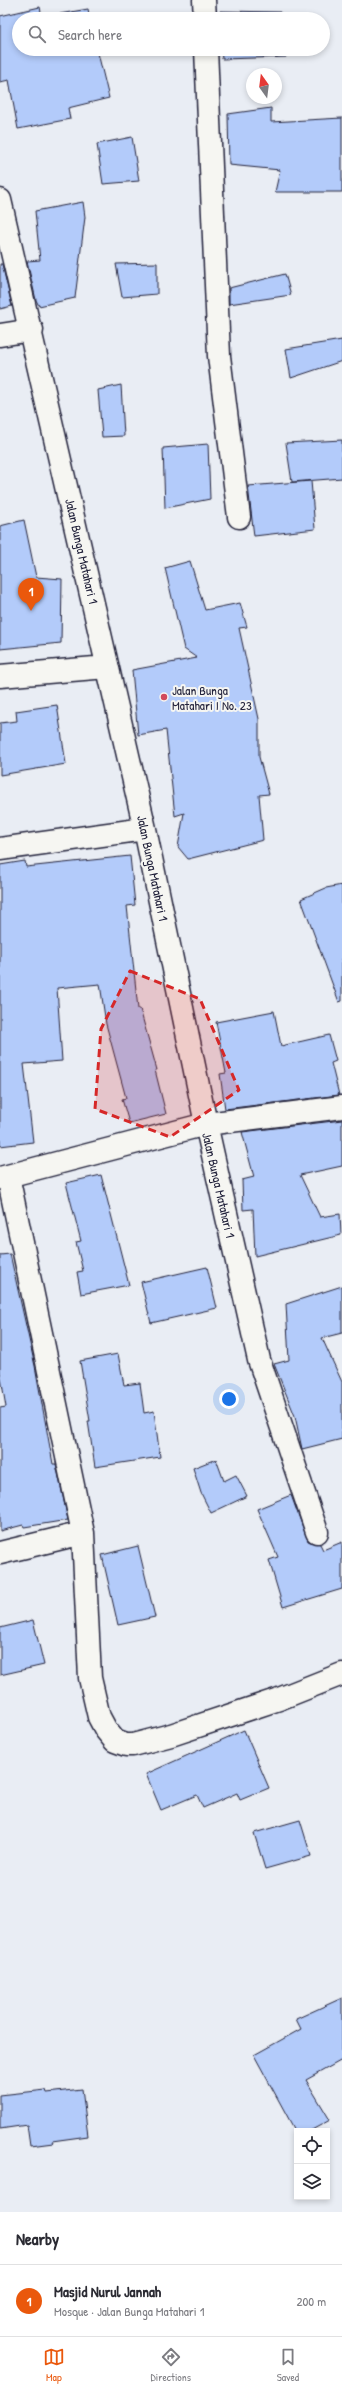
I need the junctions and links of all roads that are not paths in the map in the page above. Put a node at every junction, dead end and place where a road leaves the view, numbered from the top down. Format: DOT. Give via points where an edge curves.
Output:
graph roads {
  1 [pos="204,0"];
  2 [pos="205,12"];
  3 [pos="206,56"];
  4 [pos="0,200"];
  5 [pos="32,330"];
  6 [pos="0,335"];
  7 [pos="240,516"];
  8 [pos="107,667"];
  9 [pos="0,676"];
  10 [pos="145,829"];
  11 [pos="0,848"];
  12 [pos="342,1107"];
  13 [pos="206,1124"];
  14 [pos="4,1177"];
  15 [pos="318,1532"];
  16 [pos="83,1533"];
  17 [pos="0,1553"];
  18 [pos="342,1674"];
  1 -- 2 [label="street"];
  3 -- 7 [label="street" via="219,356"];
  4 -- 5 [label="street, Jalan Bunga Matahari 1"];
  5 -- 6 [label="street"];
  5 -- 8 [label="street, Jalan Bunga Matahari 1"];
  8 -- 9 [label="street"];
  8 -- 10 [label="street, Jalan Bunga Matahari 1"];
  10 -- 11 [label="street"];
  10 -- 13 [label="street, Jalan Bunga Matahari 1"];
  12 -- 13 [label="street"];
  13 -- 14 [label="street"];
  13 -- 15 [label="street, Jalan Bunga Matahari 1" via="259,1360"];
  14 -- 16 [label="street"];
  16 -- 17 [label="street"];
  16 -- 18 [label="street" via="91,1685 99,1717 114,1741 133,1745 171,1735 279,1699"];
}
